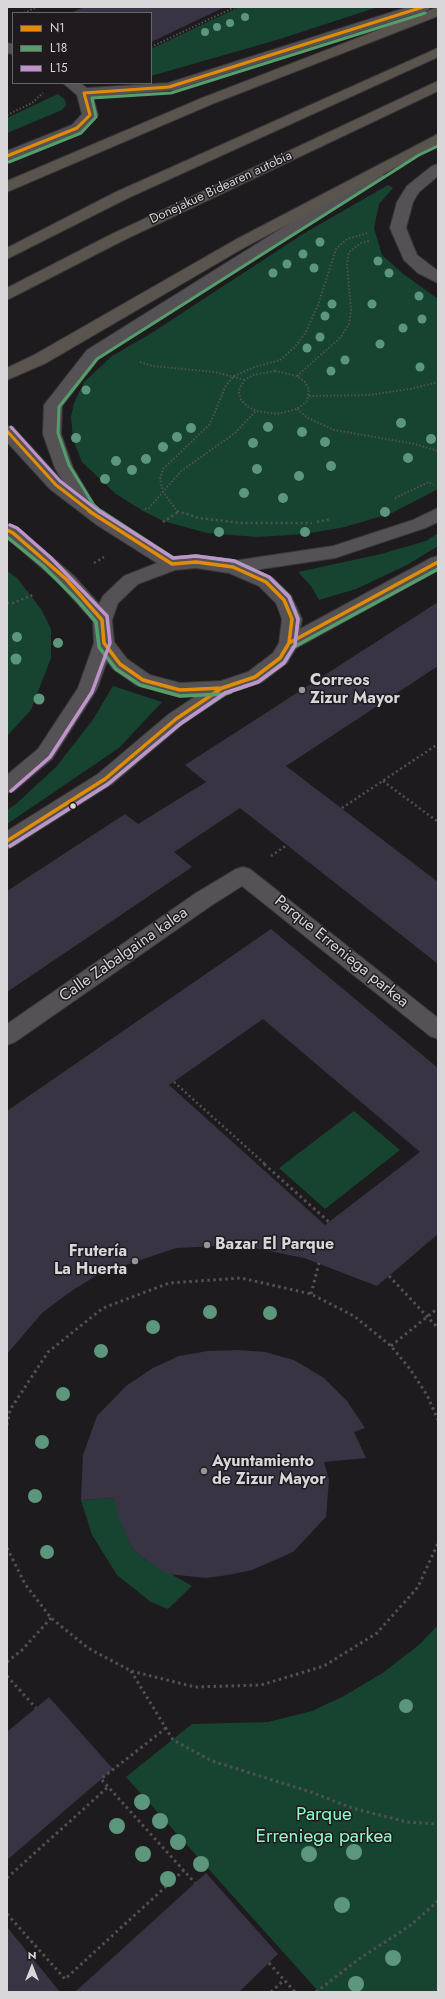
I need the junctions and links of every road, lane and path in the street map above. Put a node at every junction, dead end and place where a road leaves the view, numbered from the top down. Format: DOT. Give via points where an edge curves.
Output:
graph roads {
  1 [pos="37,7"];
  2 [pos="235,7"];
  3 [pos="423,7"];
  4 [pos="438,10"];
  5 [pos="26,12"];
  6 [pos="152,47"];
  7 [pos="438,52"];
  8 [pos="71,84"];
  9 [pos="438,85"];
  10 [pos="45,91"];
  11 [pos="84,93"];
  12 [pos="7,115"];
  13 [pos="438,139"];
  14 [pos="416,150"];
  15 [pos="7,156"];
  16 [pos="438,169"];
  17 [pos="7,187"];
  18 [pos="400,233"];
  19 [pos="7,254"];
  20 [pos="438,278"];
  21 [pos="7,295"];
  22 [pos="139,362"];
  23 [pos="7,374"];
  24 [pos="234,376"];
  25 [pos="297,376"];
  26 [pos="245,380"];
  27 [pos="438,382"];
  28 [pos="309,396"];
  29 [pos="296,409"];
  30 [pos="256,411"];
  31 [pos="7,431"];
  32 [pos="438,451"];
  33 [pos="438,489"];
  34 [pos="163,492"];
  35 [pos="392,500"];
  36 [pos="88,508"];
  37 [pos="143,510"];
  38 [pos="438,514"];
  39 [pos="334,518"];
  40 [pos="7,530"];
  41 [pos="438,562"];
  42 [pos="172,564"];
  43 [pos="233,567"];
  44 [pos="40,592"];
  45 [pos="7,603"];
  46 [pos="102,620"];
  47 [pos="104,643"];
  48 [pos="289,643"];
  49 [pos="222,688"];
  50 [pos="438,744"];
  51 [pos="384,781"];
  52 [pos="7,786"];
  53 [pos="342,808"];
  54 [pos="438,822"];
  55 [pos="7,841"];
  56 [pos="243,875"];
  57 [pos="438,1030"];
  58 [pos="7,1036"];
  59 [pos="174,1082"];
  60 [pos="329,1222"];
  61 [pos="319,1263"];
  62 [pos="389,1276"];
  63 [pos="311,1294"];
  64 [pos="438,1308"];
  65 [pos="427,1316"];
  66 [pos="438,1328"];
  67 [pos="391,1346"];
  68 [pos="438,1420"];
  69 [pos="7,1425"];
  70 [pos="438,1542"];
  71 [pos="7,1548"];
  72 [pos="51,1618"];
  73 [pos="7,1662"];
  74 [pos="131,1671"];
  75 [pos="7,1676"];
  76 [pos="36,1708"];
  77 [pos="166,1728"];
  78 [pos="108,1787"];
  79 [pos="438,1824"];
  80 [pos="184,1870"];
  81 [pos="7,1878"];
  82 [pos="196,1883"];
  83 [pos="438,1901"];
  84 [pos="7,1914"];
  85 [pos="269,1963"];
  86 [pos="284,1980"];
  87 [pos="271,1992"];
  88 [pos="295,1992"];
  89 [pos="316,1992"];
  1 -- 5 [label="path"];
  2 -- 6 [label="path"];
  3 -- 11 [label="street" via="169,87"];
  4 -- 17 [label="highway" via="207,101"];
  7 -- 19 [label="highway" via="122,195"];
  8 -- 11 [label="street"];
  9 -- 21 [label="highway, Donejakue Bidearen autobia" via="118,237"];
  10 -- 12 [label="path" via="32,103"];
  11 -- 15 [label="street" via="90,115 77,128"];
  13 -- 14 [label="highway"];
  14 -- 23 [label="highway" via="241,243 40,359"];
  14 -- 36 [label="street" via="93,354 53,405 52,434 64,468"];
  16 -- 18 [label="street" via="413,189 405,202"];
  18 -- 20 [label="street" via="410,256 424,270"];
  18 -- 24 [label="path" via="375,231 347,239 336,249 318,305 306,332 294,348 280,360"];
  18 -- 25 [label="path" via="361,243 349,252 349,324 341,337"];
  22 -- 24 [label="path"];
  24 -- 26 [label="path"];
  24 -- 34 [label="path" via="226,385 210,424 163,469 160,479"];
  25 -- 26 [label="path" via="275,371 254,375"];
  25 -- 28 [label="path" via="305,382"];
  26 -- 30 [label="path" via="240,386 241,400"];
  27 -- 28 [label="path" via="369,395"];
  28 -- 29 [label="path"];
  29 -- 30 [label="path" via="277,414"];
  29 -- 32 [label="path" via="308,418 334,430 415,444"];
  30 -- 34 [label="path" via="235,433 181,471"];
  31 -- 36 [label="street" via="56,485"];
  33 -- 35 [label="path" via="429,482"];
  34 -- 37 [label="path" via="149,508"];
  34 -- 39 [label="path" via="178,512 199,518 241,523 312,523"];
  36 -- 42 [label="street" via="103,521"];
  38 -- 43 [label="street" via="419,524 335,552"];
  40 -- 46 [label="street" via="66,579"];
  41 -- 48 [label="street"];
  42 -- 43 [label="street" via="196,562"];
  42 -- 46 [label="street" via="131,580 110,600"];
  43 -- 48 [label="street" via="266,582 284,600 292,619"];
  44 -- 45 [label="path"];
  46 -- 47 [label="street"];
  47 -- 49 [label="street" via="120,664 144,680 180,690"];
  47 -- 52 [label="street" via="87,689 45,754"];
  48 -- 49 [label="street" via="280,658 255,677"];
  49 -- 55 [label="street" via="176,720 105,779"];
  50 -- 51 [label="path"];
  51 -- 53 [label="path"];
  51 -- 54 [label="path"];
  56 -- 57 [label="street, Parque Erreniega parkea"];
  56 -- 58 [label="street, Calle Zabalgaina kalea" via="204,899"];
  59 -- 60 [label="path"];
  61 -- 63 [label="path"];
  62 -- 65 [label="path"];
  63 -- 67 [label="path" via="354,1316"];
  63 -- 69 [label="path" via="241,1278 169,1283 103,1308 48,1352 10,1410"];
  64 -- 65 [label="path"];
  65 -- 66 [label="path"];
  65 -- 67 [label="path"];
  67 -- 68 [label="path" via="427,1395"];
  70 -- 74 [label="path" via="418,1587 377,1633 324,1666 261,1685 195,1687"];
  71 -- 72 [label="path" via="25,1584"];
  72 -- 73 [label="path" via="22,1650"];
  72 -- 74 [label="path" via="88,1648"];
  74 -- 77 [label="path"];
  75 -- 76 [label="path"];
  77 -- 78 [label="path" via="101,1779"];
  77 -- 79 [label="path" via="173,1740 212,1761 311,1792 352,1808 407,1822"];
  78 -- 80 [label="path"];
  78 -- 81 [label="path"];
  80 -- 82 [label="path"];
  80 -- 84 [label="path" via="65,1979"];
  83 -- 89 [label="path" via="411,1925 358,1959"];
  85 -- 86 [label="path"];
  86 -- 87 [label="path"];
  86 -- 88 [label="path"];
}
